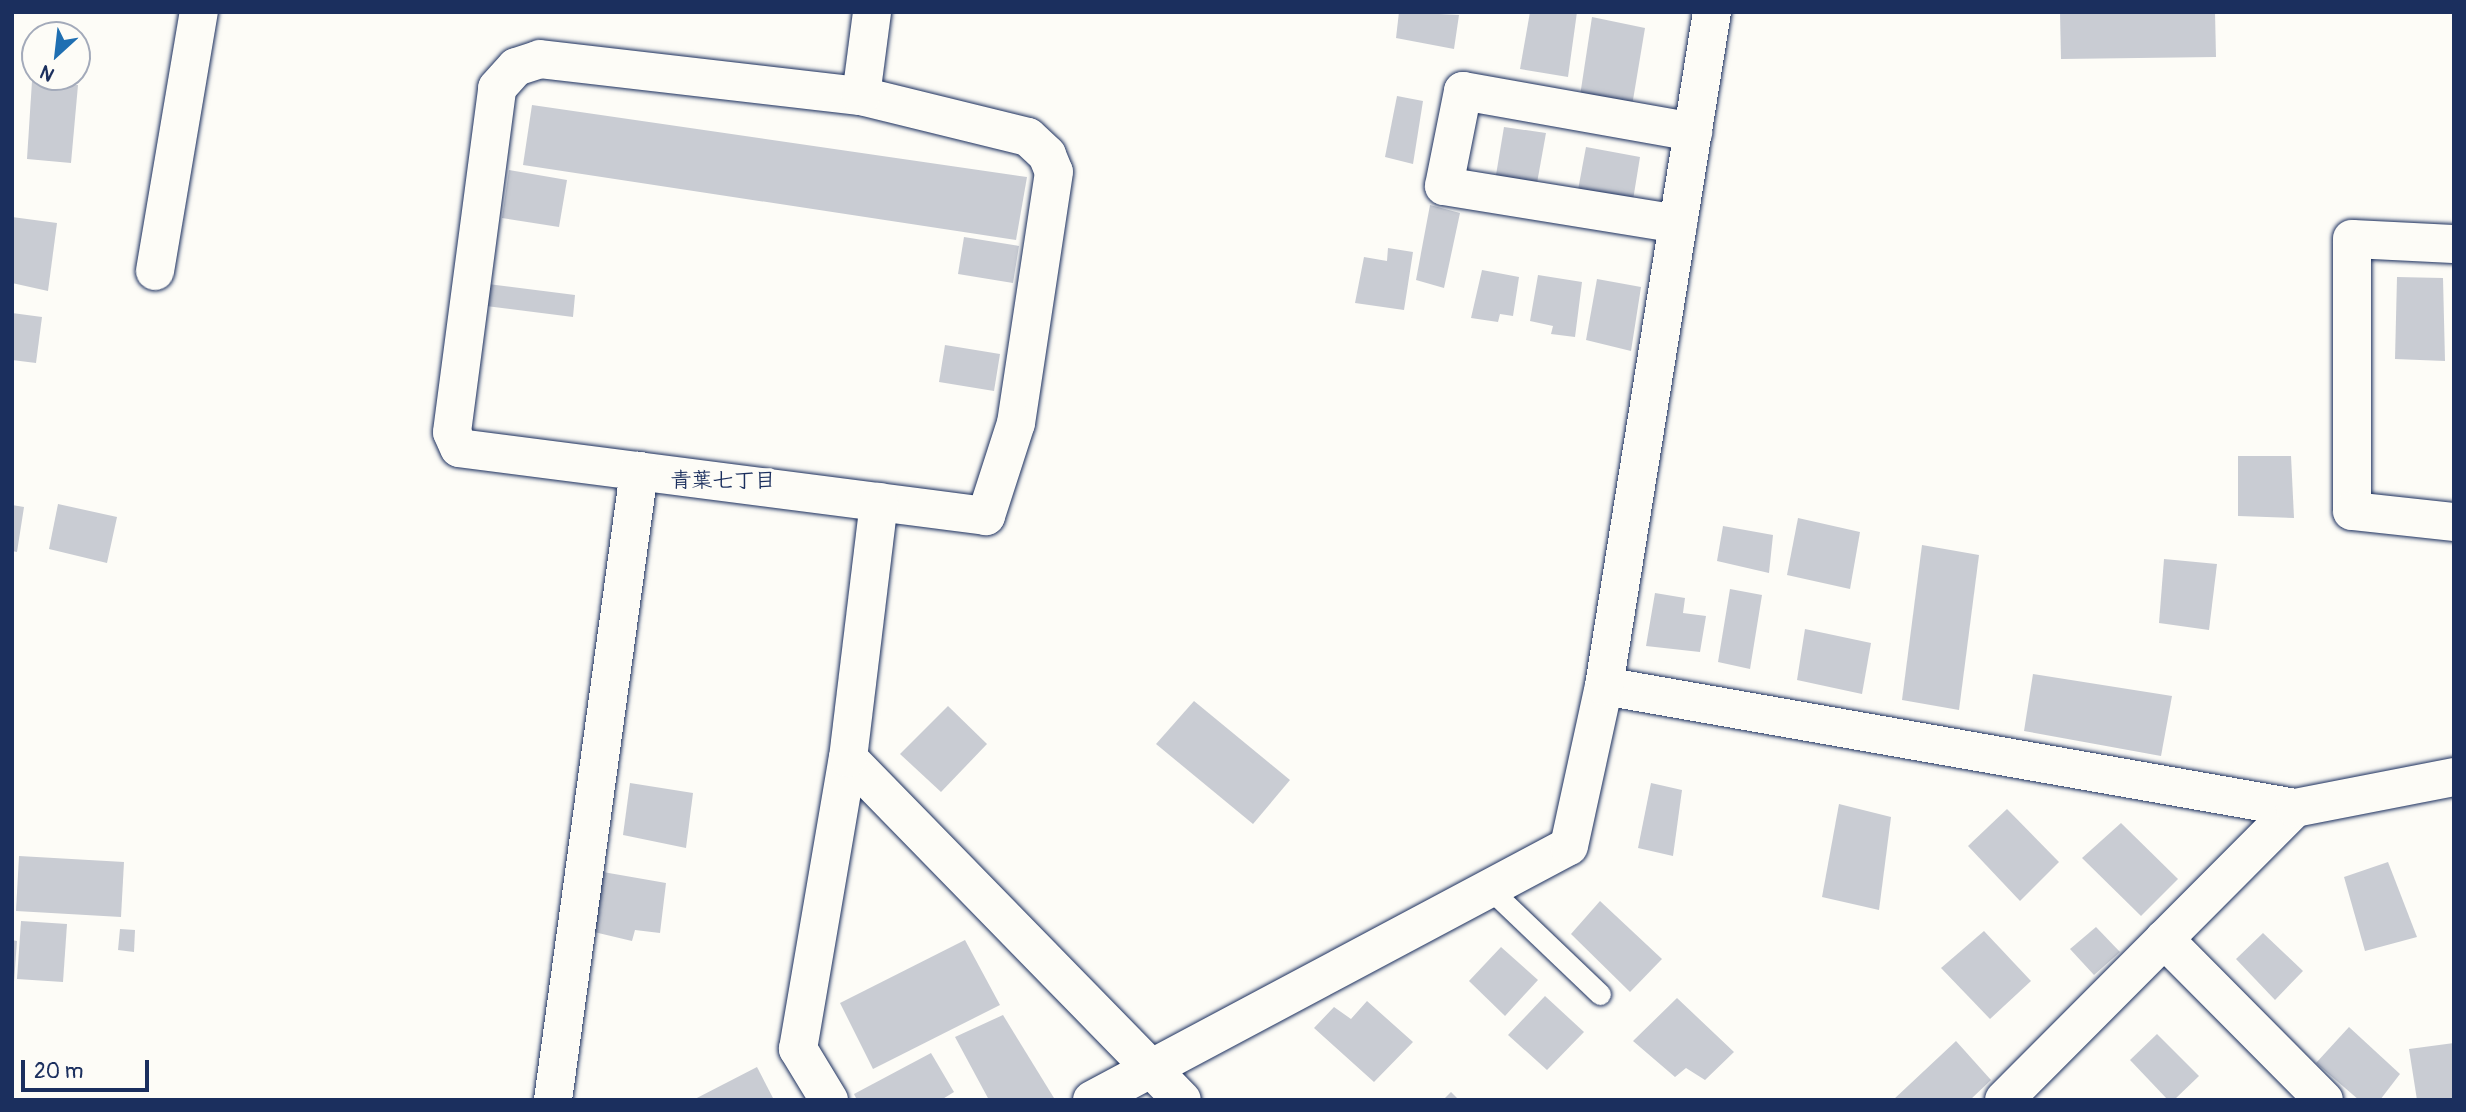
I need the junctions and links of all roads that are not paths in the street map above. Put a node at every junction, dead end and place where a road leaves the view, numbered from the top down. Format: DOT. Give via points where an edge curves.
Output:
graph roads {
  1 [pos="199,12"];
  2 [pos="872,12"];
  3 [pos="1712,12"];
  4 [pos="860,96"];
  5 [pos="1693,132"];
  6 [pos="1678,224"];
  7 [pos="2454,244"];
  8 [pos="155,271"];
  9 [pos="639,471"];
  10 [pos="878,502"];
  11 [pos="2454,522"];
  12 [pos="1604,685"];
  13 [pos="848,758"];
  14 [pos="2454,776"];
  15 [pos="2295,808"];
  16 [pos="1490,889"];
  17 [pos="2164,939"];
  18 [pos="1600,994"];
  19 [pos="1153,1070"];
  20 [pos="553,1100"];
  21 [pos="830,1100"];
  22 [pos="1092,1100"];
  23 [pos="1182,1100"];
  24 [pos="2004,1100"];
  25 [pos="2324,1100"];
  1 -- 8 [label="street"];
  2 -- 4 [label="street"];
  3 -- 5 [label="street"];
  4 -- 9 [label="street" via="540,59 516,67 496,89 452,432 459,448"];
  4 -- 10 [label="street" via="1028,137 1047,155 1054,172 1016,423 986,516"];
  5 -- 6 [label="street"];
  5 -- 6 [label="street" via="1463,91 1444,186"];
  6 -- 12 [label="street"];
  7 -- 11 [label="street" via="2352,239 2352,511"];
  9 -- 10 [label="street"];
  9 -- 20 [label="street"];
  10 -- 13 [label="street"];
  12 -- 15 [label="street"];
  12 -- 16 [label="street" via="1569,846"];
  13 -- 19 [label="street"];
  13 -- 21 [label="street" via="798,1049"];
  14 -- 15 [label="street"];
  15 -- 17 [label="street"];
  16 -- 18 [label="lane"];
  16 -- 19 [label="street"];
  17 -- 24 [label="street"];
  17 -- 25 [label="street"];
  19 -- 22 [label="street"];
  19 -- 23 [label="street"];
}
